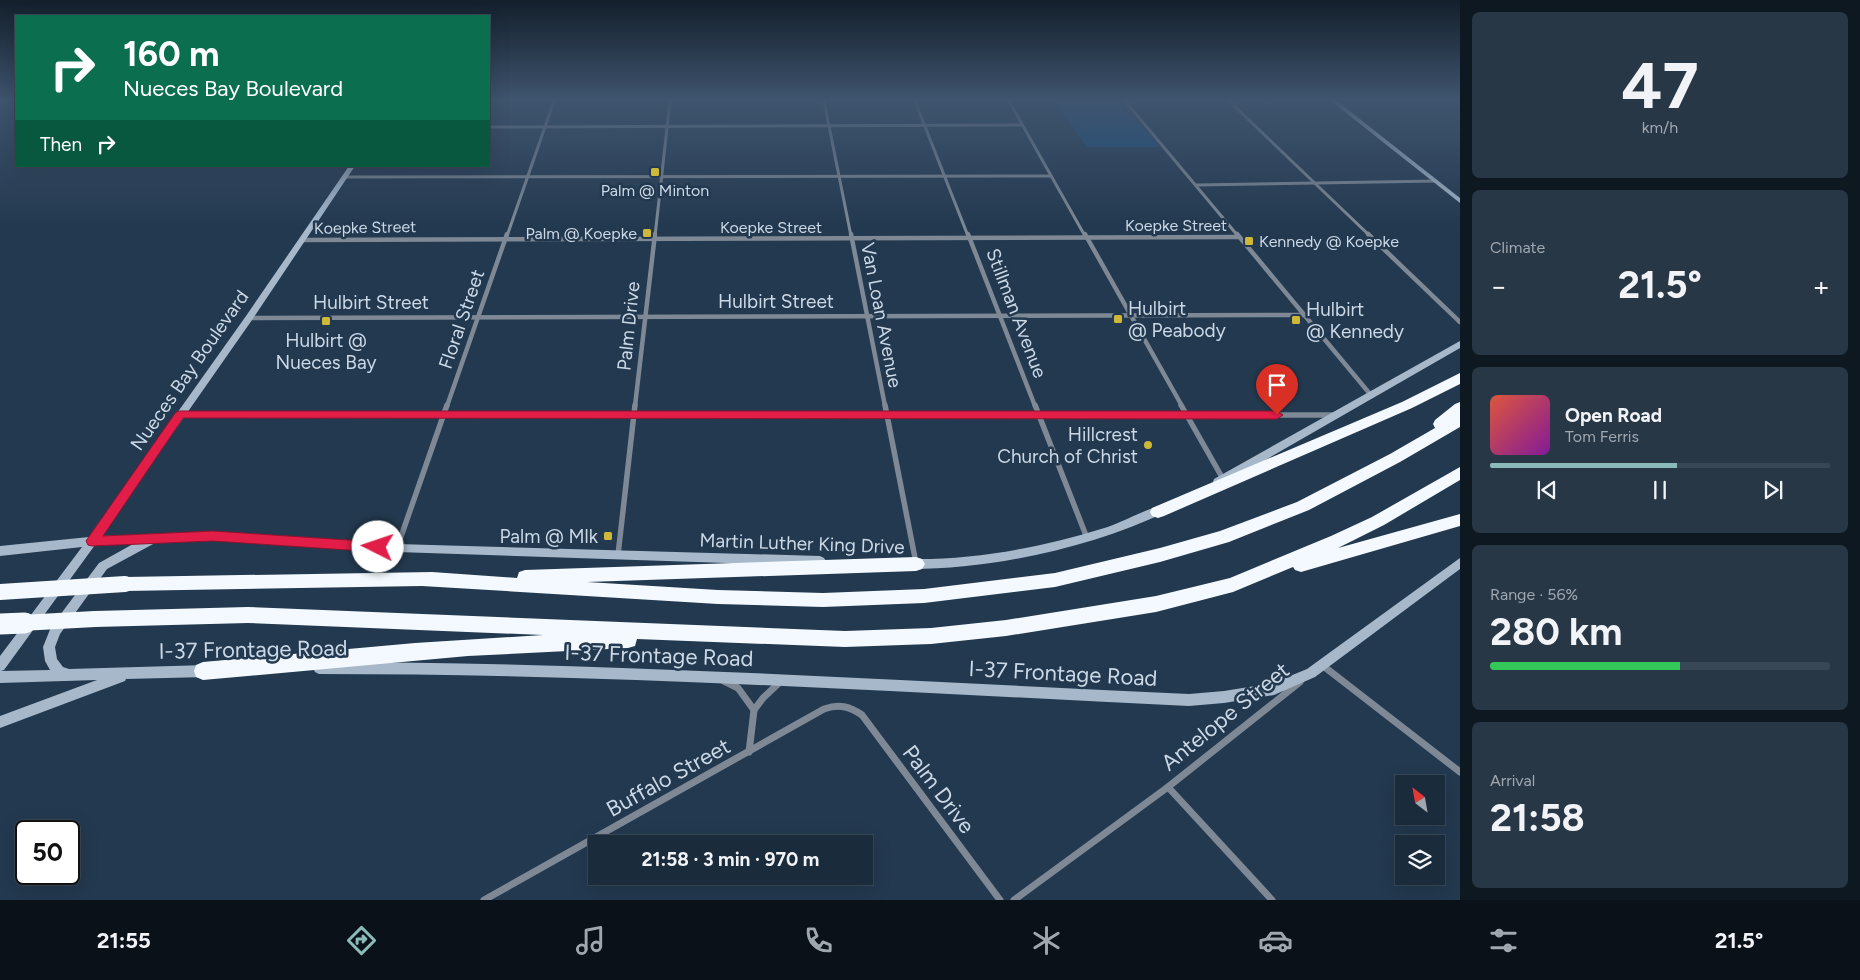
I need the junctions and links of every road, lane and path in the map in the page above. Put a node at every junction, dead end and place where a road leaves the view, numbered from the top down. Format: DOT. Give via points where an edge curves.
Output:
graph roads {
  1 [pos="539,143"];
  2 [pos="665,143"];
  3 [pos="833,143"];
  4 [pos="933,143"];
  5 [pos="1033,143"];
  6 [pos="1160,143"];
  7 [pos="1273,143"];
  8 [pos="1388,143"];
  9 [pos="351,167"];
  10 [pos="839,176"];
  11 [pos="946,176"];
  12 [pos="1052,176"];
  13 [pos="344,177"];
  14 [pos="527,177"];
  15 [pos="661,177"];
  16 [pos="1436,181"];
  17 [pos="1315,183"];
  18 [pos="1196,185"];
  19 [pos="1460,201"];
  20 [pos="1086,237"];
  21 [pos="1239,237"];
  22 [pos="506,239"];
  23 [pos="851,239"];
  24 [pos="970,239"];
  25 [pos="302,240"];
  26 [pos="654,240"];
  27 [pos="1304,315"];
  28 [pos="867,316"];
  29 [pos="1000,316"];
  30 [pos="1130,316"];
  31 [pos="478,317"];
  32 [pos="645,317"];
  33 [pos="249,318"];
  34 [pos="1460,322"];
  35 [pos="1460,344"];
  36 [pos="1460,378"];
  37 [pos="1370,394"];
  38 [pos="1460,406"];
  39 [pos="180,415"];
  40 [pos="444,415"];
  41 [pos="634,415"];
  42 [pos="887,415"];
  43 [pos="1039,415"];
  44 [pos="1187,415"];
  45 [pos="1332,415"];
  46 [pos="1460,420"];
  47 [pos="1421,442"];
  48 [pos="1460,472"];
  49 [pos="1223,479"];
  50 [pos="1158,512"];
  51 [pos="1460,520"];
  52 [pos="158,538"];
  53 [pos="1087,538"];
  54 [pos="92,541"];
  55 [pos="397,548"];
  56 [pos="0,551"];
  57 [pos="618,555"];
  58 [pos="1460,563"];
  59 [pos="916,564"];
  60 [pos="424,580"];
  61 [pos="1232,585"];
  62 [pos="0,592"];
  63 [pos="0,624"];
  64 [pos="776,637"];
  65 [pos="1322,665"];
  66 [pos="0,666"];
  67 [pos="203,671"];
  68 [pos="1311,673"];
  69 [pos="129,674"];
  70 [pos="68,675"];
  71 [pos="0,677"];
  72 [pos="719,678"];
  73 [pos="780,682"];
  74 [pos="845,705"];
  75 [pos="754,710"];
  76 [pos="0,722"];
  77 [pos="749,752"];
  78 [pos="1460,772"];
  79 [pos="1168,787"];
  80 [pos="484,900"];
  81 [pos="1000,900"];
  82 [pos="1014,900"];
  83 [pos="1272,900"];
  1 -- 14 [label="street, Floral Street"];
  2 -- 15 [label="street, Palm Drive"];
  3 -- 10 [label="street, Van Loan Avenue"];
  4 -- 11 [label="street, Stillman Avenue"];
  5 -- 12 [label="street"];
  6 -- 18 [label="street"];
  7 -- 17 [label="street"];
  8 -- 16 [label="main road"];
  9 -- 13 [label="main road, Nueces Bay Boulevard"];
  10 -- 11 [label="street"];
  10 -- 15 [label="street"];
  10 -- 23 [label="street, Van Loan Avenue"];
  11 -- 12 [label="street"];
  11 -- 24 [label="street, Stillman Avenue"];
  12 -- 20 [label="street"];
  13 -- 14 [label="street"];
  13 -- 25 [label="main road, Nueces Bay Boulevard"];
  14 -- 15 [label="street"];
  14 -- 22 [label="street, Floral Street"];
  15 -- 26 [label="street, Palm Drive"];
  16 -- 17 [label="street"];
  16 -- 19 [label="main road"];
  17 -- 18 [label="street"];
  17 -- 34 [label="street"];
  18 -- 21 [label="street"];
  20 -- 21 [label="street, Koepke Street"];
  20 -- 24 [label="street, Koepke Street"];
  20 -- 30 [label="street"];
  21 -- 27 [label="street"];
  22 -- 25 [label="street, Koepke Street"];
  22 -- 26 [label="street, Koepke Street"];
  22 -- 31 [label="street, Floral Street"];
  23 -- 24 [label="street, Koepke Street"];
  23 -- 26 [label="street, Koepke Street"];
  23 -- 28 [label="street, Van Loan Avenue"];
  24 -- 29 [label="street, Stillman Avenue"];
  25 -- 33 [label="main road, Nueces Bay Boulevard"];
  26 -- 32 [label="street, Palm Drive"];
  27 -- 30 [label="street, Hulbirt Street"];
  27 -- 37 [label="street"];
  28 -- 29 [label="street, Hulbirt Street"];
  28 -- 32 [label="street, Hulbirt Street"];
  28 -- 42 [label="street, Van Loan Avenue"];
  29 -- 30 [label="street, Hulbirt Street"];
  29 -- 43 [label="street, Stillman Avenue"];
  30 -- 44 [label="street"];
  31 -- 32 [label="street, Hulbirt Street"];
  31 -- 33 [label="street, Hulbirt Street"];
  31 -- 40 [label="street, Floral Street"];
  32 -- 41 [label="street, Palm Drive"];
  33 -- 39 [label="main road, Nueces Bay Boulevard"];
  35 -- 37 [label="main road, Martin Luther King Drive"];
  36 -- 50 [label="highway" via="1407,405"];
  37 -- 45 [label="main road, Martin Luther King Drive"];
  38 -- 47 [label="highway"];
  39 -- 40 [label="street"];
  39 -- 54 [label="main road, Nueces Bay Boulevard"];
  40 -- 41 [label="street"];
  40 -- 55 [label="street, Floral Street"];
  41 -- 42 [label="street"];
  41 -- 57 [label="street, Palm Drive"];
  42 -- 43 [label="street"];
  42 -- 59 [label="street, Van Loan Avenue"];
  43 -- 44 [label="street"];
  43 -- 53 [label="street, Stillman Avenue"];
  44 -- 45 [label="street"];
  44 -- 49 [label="street"];
  45 -- 49 [label="main road, Martin Luther King Drive"];
  46 -- 47 [label="highway"];
  47 -- 60 [label="highway" via="1303,506 1224,537 1038,582 924,596 823,600"];
  48 -- 61 [label="highway" via="1378,521"];
  49 -- 50 [label="main road, Martin Luther King Drive"];
  50 -- 53 [label="main road, Martin Luther King Drive"];
  51 -- 61 [label="highway"];
  52 -- 54 [label="main road, Martin Luther King Drive"];
  52 -- 55 [label="main road, Martin Luther King Drive" via="213,536"];
  52 -- 70 [label="main road" via="103,566 55,631 49,647 51,661"];
  53 -- 59 [label="main road, Martin Luther King Drive" via="974,560"];
  54 -- 56 [label="main road"];
  54 -- 66 [label="main road, Nueces Bay Boulevard"];
  55 -- 57 [label="main road, Martin Luther King Drive"];
  57 -- 59 [label="main road, Martin Luther King Drive"];
  58 -- 65 [label="main road, Antelope Street"];
  59 -- 60 [label="highway"];
  60 -- 62 [label="highway, bridge" via="125,584"];
  61 -- 64 [label="highway" via="1156,604 1006,628 931,636"];
  63 -- 64 [label="highway, bridge" via="95,618 248,615"];
  64 -- 67 [label="highway" via="543,642"];
  65 -- 68 [label="main road, Antelope Street"];
  65 -- 78 [label="street"];
  67 -- 69 [label="main road, I-37 Frontage Road"];
  67 -- 72 [label="main road, I-37 Frontage Road" via="414,668"];
  68 -- 73 [label="main road, I-37 Frontage Road" via="1274,689 1189,700"];
  68 -- 79 [label="street, Antelope Street"];
  69 -- 70 [label="main road, I-37 Frontage Road"];
  69 -- 76 [label="main road"];
  70 -- 71 [label="main road, I-37 Frontage Road"];
  72 -- 73 [label="main road, I-37 Frontage Road"];
  72 -- 75 [label="street" via="738,688"];
  73 -- 75 [label="street"];
  74 -- 77 [label="street, Buffalo Street" via="836,704 824,709"];
  74 -- 81 [label="street, Palm Drive" via="862,715"];
  75 -- 77 [label="street"];
  77 -- 80 [label="street, Buffalo Street"];
  79 -- 82 [label="street, Antelope Street"];
  79 -- 83 [label="street"];
}
